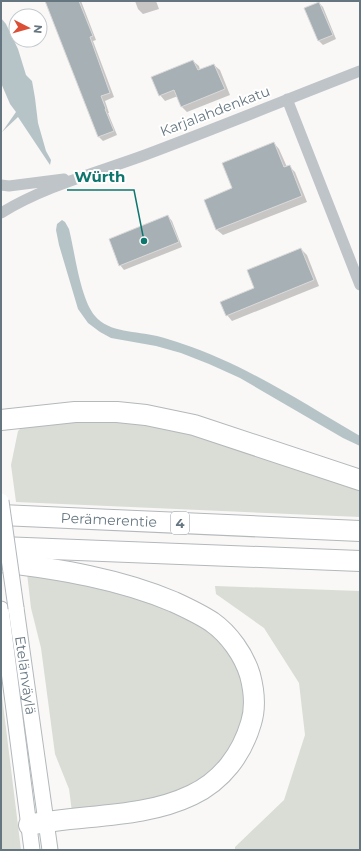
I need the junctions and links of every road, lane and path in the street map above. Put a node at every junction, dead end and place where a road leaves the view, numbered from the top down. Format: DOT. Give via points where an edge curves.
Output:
graph roads {
  1 [pos="360,71"];
  2 [pos="287,99"];
  3 [pos="81,177"];
  4 [pos="1,185"];
  5 [pos="1,213"];
  6 [pos="360,285"];
  7 [pos="1,420"];
  8 [pos="360,480"];
  9 [pos="1,501"];
  10 [pos="1,515"];
  11 [pos="360,531"];
  12 [pos="1,546"];
  13 [pos="360,561"];
  14 [pos="1,562"];
  15 [pos="8,609"];
  16 [pos="38,823"];
  17 [pos="32,850"];
  18 [pos="50,850"];
  1 -- 2 [label="street, Karjalahdenkatu"];
  2 -- 3 [label="street, Karjalahdenkatu" via="143,156"];
  2 -- 6 [label="street"];
  3 -- 4 [label="street, Karjalahdenkatu"];
  3 -- 5 [label="street, Karjalahdenkatu" via="35,195"];
  7 -- 8 [label="highway" via="75,412 146,415 194,425"];
  9 -- 15 [label="main road, Etelänväylä, bridge"];
  10 -- 11 [label="highway, Perämerentie / 4"];
  12 -- 13 [label="highway, 4"];
  14 -- 16 [label="highway" via="130,586 197,612 213,622 238,649 252,684 253,717 242,747 224,772 208,786 176,802 151,809"];
  15 -- 16 [label="main road, Etelänväylä"];
  16 -- 17 [label="main road, Etelänväylä"];
  16 -- 18 [label="main road, Etelänväylä"];
}
